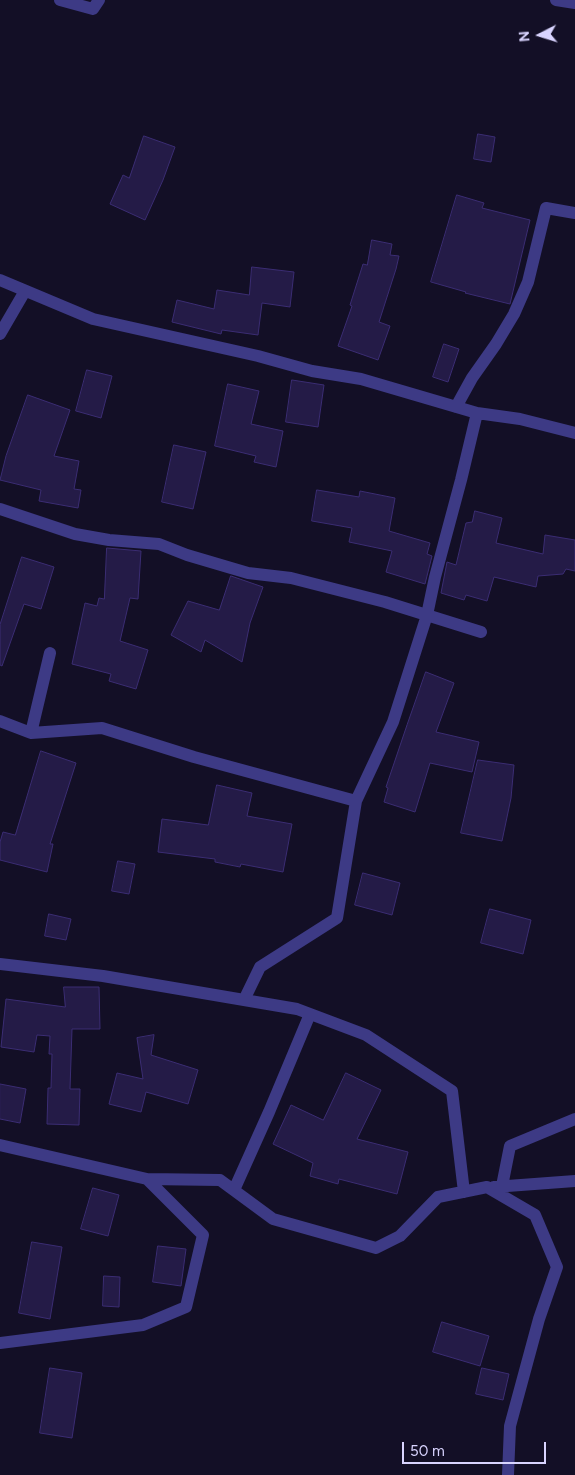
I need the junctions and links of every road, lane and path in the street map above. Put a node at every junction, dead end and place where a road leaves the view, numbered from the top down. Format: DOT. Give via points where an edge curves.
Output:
graph roads {
  1 [pos="60,0"];
  2 [pos="99,0"];
  3 [pos="556,0"];
  4 [pos="575,3"];
  5 [pos="575,213"];
  6 [pos="0,280"];
  7 [pos="25,291"];
  8 [pos="0,334"];
  9 [pos="456,407"];
  10 [pos="477,413"];
  11 [pos="575,433"];
  12 [pos="0,509"];
  13 [pos="427,614"];
  14 [pos="481,632"];
  15 [pos="50,653"];
  16 [pos="0,721"];
  17 [pos="31,733"];
  18 [pos="356,801"];
  19 [pos="0,964"];
  20 [pos="244,1000"];
  21 [pos="310,1014"];
  22 [pos="575,1119"];
  23 [pos="0,1145"];
  24 [pos="147,1179"];
  25 [pos="575,1181"];
  26 [pos="502,1186"];
  27 [pos="487,1187"];
  28 [pos="234,1190"];
  29 [pos="464,1192"];
  30 [pos="0,1343"];
  31 [pos="508,1475"];
  1 -- 2 [label="street" via="93,9"];
  3 -- 4 [label="street"];
  5 -- 9 [label="street" via="546,208 528,282 514,314"];
  6 -- 7 [label="street"];
  7 -- 8 [label="street"];
  7 -- 9 [label="street" via="93,318 312,371 361,379"];
  9 -- 10 [label="street"];
  10 -- 11 [label="street" via="520,419"];
  10 -- 13 [label="street"];
  12 -- 13 [label="street" via="75,534 160,544 187,556 248,573 291,578"];
  13 -- 14 [label="street"];
  13 -- 18 [label="street" via="393,722"];
  15 -- 17 [label="street"];
  16 -- 17 [label="street"];
  17 -- 18 [label="street" via="102,728"];
  18 -- 20 [label="street" via="337,918 260,967"];
  19 -- 20 [label="street" via="103,976"];
  20 -- 21 [label="street"];
  21 -- 28 [label="street"];
  21 -- 29 [label="street" via="366,1035 452,1091"];
  22 -- 26 [label="street" via="510,1146"];
  23 -- 24 [label="street"];
  24 -- 28 [label="street" via="220,1180"];
  24 -- 30 [label="street" via="203,1235 186,1306 143,1325"];
  25 -- 26 [label="street"];
  26 -- 27 [label="street"];
  27 -- 29 [label="street"];
  27 -- 31 [label="street" via="534,1215 557,1267 538,1319 510,1426"];
  28 -- 29 [label="street" via="273,1218 376,1248 400,1236 438,1197"];
}
